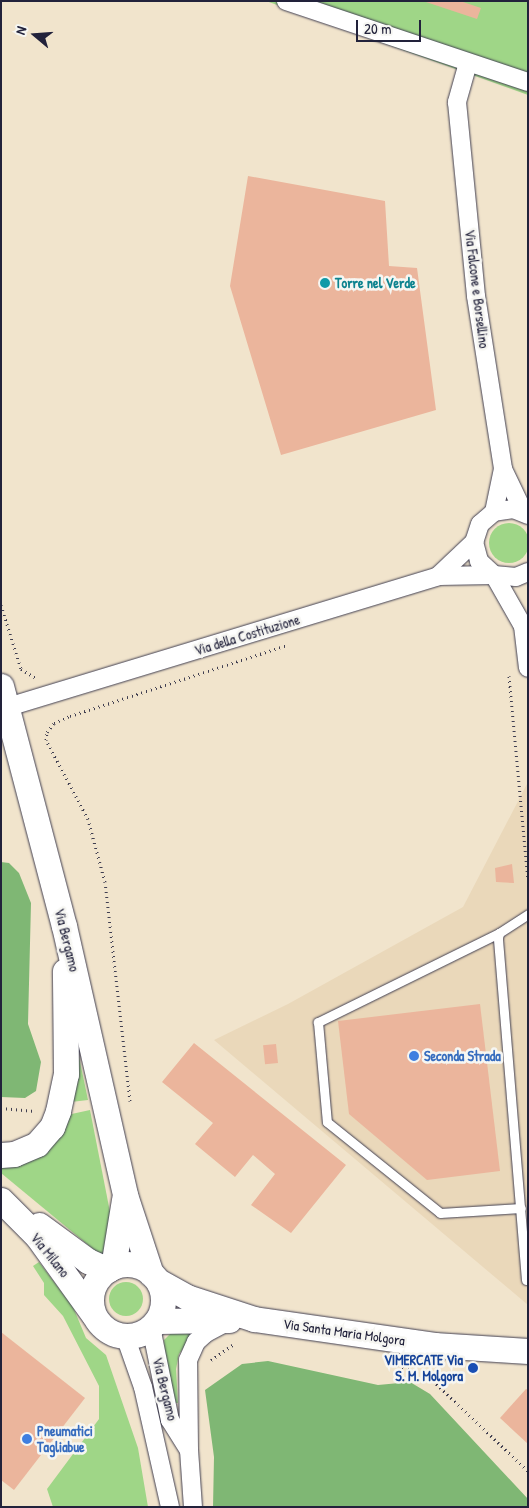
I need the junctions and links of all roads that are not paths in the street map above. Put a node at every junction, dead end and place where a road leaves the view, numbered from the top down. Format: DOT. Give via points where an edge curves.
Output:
graph roads {
  1 [pos="286,1"];
  2 [pos="468,63"];
  3 [pos="528,82"];
  4 [pos="503,469"];
  5 [pos="494,512"];
  6 [pos="525,513"];
  7 [pos="474,542"];
  8 [pos="528,572"];
  9 [pos="494,575"];
  10 [pos="438,576"];
  11 [pos="528,605"];
  12 [pos="523,626"];
  13 [pos="528,668"];
  14 [pos="5,697"];
  15 [pos="528,914"];
  16 [pos="64,926"];
  17 [pos="498,933"];
  18 [pos="1,1155"];
  19 [pos="125,1195"];
  20 [pos="1,1198"];
  21 [pos="521,1208"];
  22 [pos="110,1268"];
  23 [pos="155,1277"];
  24 [pos="526,1280"];
  25 [pos="94,1315"];
  26 [pos="154,1324"];
  27 [pos="241,1327"];
  28 [pos="125,1336"];
  29 [pos="434,1345"];
  30 [pos="528,1352"];
  31 [pos="528,1366"];
  32 [pos="189,1450"];
  33 [pos="168,1503"];
  34 [pos="193,1507"];
  1 -- 2 [label="street"];
  2 -- 3 [label="street"];
  2 -- 4 [label="street, Via Falcone e Borsellino" via="457,102 476,296"];
  4 -- 5 [label="street"];
  4 -- 6 [label="street, Via Falcone e Borsellino"];
  5 -- 6 [label="street" via="504,509"];
  5 -- 7 [label="street" via="480,524"];
  7 -- 9 [label="street" via="479,561"];
  7 -- 10 [label="street, Via della Costituzione"];
  8 -- 9 [label="street" via="516,578"];
  9 -- 10 [label="street"];
  9 -- 12 [label="street"];
  10 -- 14 [label="street, Via della Costituzione" via="64,691"];
  11 -- 12 [label="street"];
  12 -- 13 [label="street"];
  14 -- 16 [label="street, Via Bergamo"];
  15 -- 17 [label="lane"];
  16 -- 18 [label="street" via="66,1074 58,1111 52,1127 37,1144 14,1154"];
  16 -- 19 [label="street, Via Bergamo"];
  17 -- 21 [label="lane"];
  17 -- 21 [label="lane" via="318,1022 327,1122 440,1213"];
  19 -- 22 [label="street, Via Bergamo"];
  19 -- 23 [label="street, Via Bergamo"];
  20 -- 22 [label="street, Via Milano" via="88,1261"];
  20 -- 25 [label="street, Via Milano" via="61,1267"];
  21 -- 24 [label="lane"];
  22 -- 23 [label="street" via="135,1265"];
  22 -- 25 [label="street" via="98,1278 92,1292"];
  23 -- 26 [label="street" via="163,1301"];
  23 -- 27 [label="street, Via Santa Maria Molgora"];
  25 -- 28 [label="street" via="106,1330"];
  26 -- 27 [label="street, Via Santa Maria Molgora"];
  26 -- 28 [label="street" via="139,1334"];
  26 -- 32 [label="street, Via Bergamo" via="170,1420"];
  27 -- 29 [label="street, Via Santa Maria Molgora"];
  27 -- 32 [label="street" via="206,1333 196,1342 188,1360"];
  28 -- 33 [label="street, Via Bergamo" via="143,1387"];
  29 -- 30 [label="street, Via Santa Maria Molgora"];
  29 -- 31 [label="street, Via Santa Maria Molgora"];
  32 -- 34 [label="street, Via Bergamo"];
}
